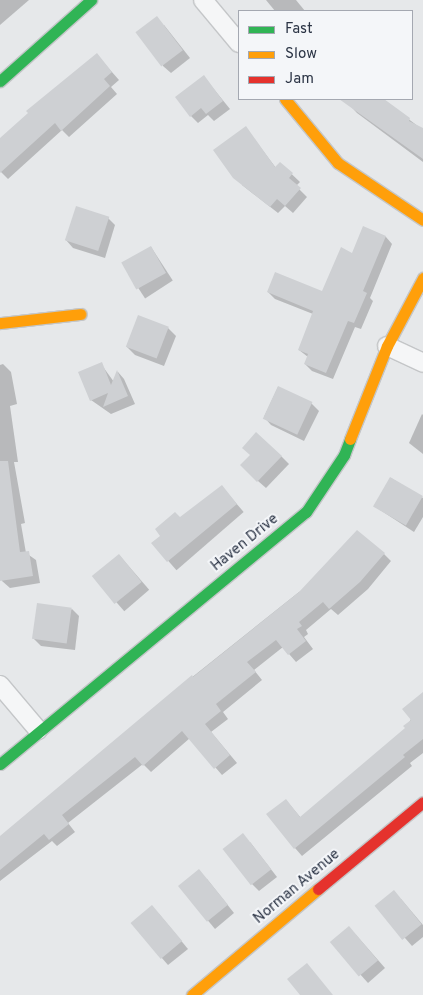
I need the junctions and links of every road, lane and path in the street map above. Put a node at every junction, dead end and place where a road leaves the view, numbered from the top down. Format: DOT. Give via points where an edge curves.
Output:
graph roads {
  1 [pos="91,0"];
  2 [pos="203,0"];
  3 [pos="238,42"];
  4 [pos="0,81"];
  5 [pos="286,100"];
  6 [pos="423,220"];
  7 [pos="423,278"];
  8 [pos="80,314"];
  9 [pos="0,323"];
  10 [pos="387,346"];
  11 [pos="423,363"];
  12 [pos="0,685"];
  13 [pos="38,730"];
  14 [pos="0,764"];
  15 [pos="423,802"];
  16 [pos="192,995"];
  1 -- 4 [label="street"];
  2 -- 3 [label="street"];
  5 -- 6 [label="street" via="338,163"];
  7 -- 10 [label="street, Haven Drive"];
  8 -- 9 [label="street"];
  10 -- 11 [label="street"];
  10 -- 13 [label="street, Haven Drive" via="344,455 306,512"];
  12 -- 13 [label="street"];
  13 -- 14 [label="street, Haven Drive"];
  15 -- 16 [label="street, Norman Avenue"];
}
